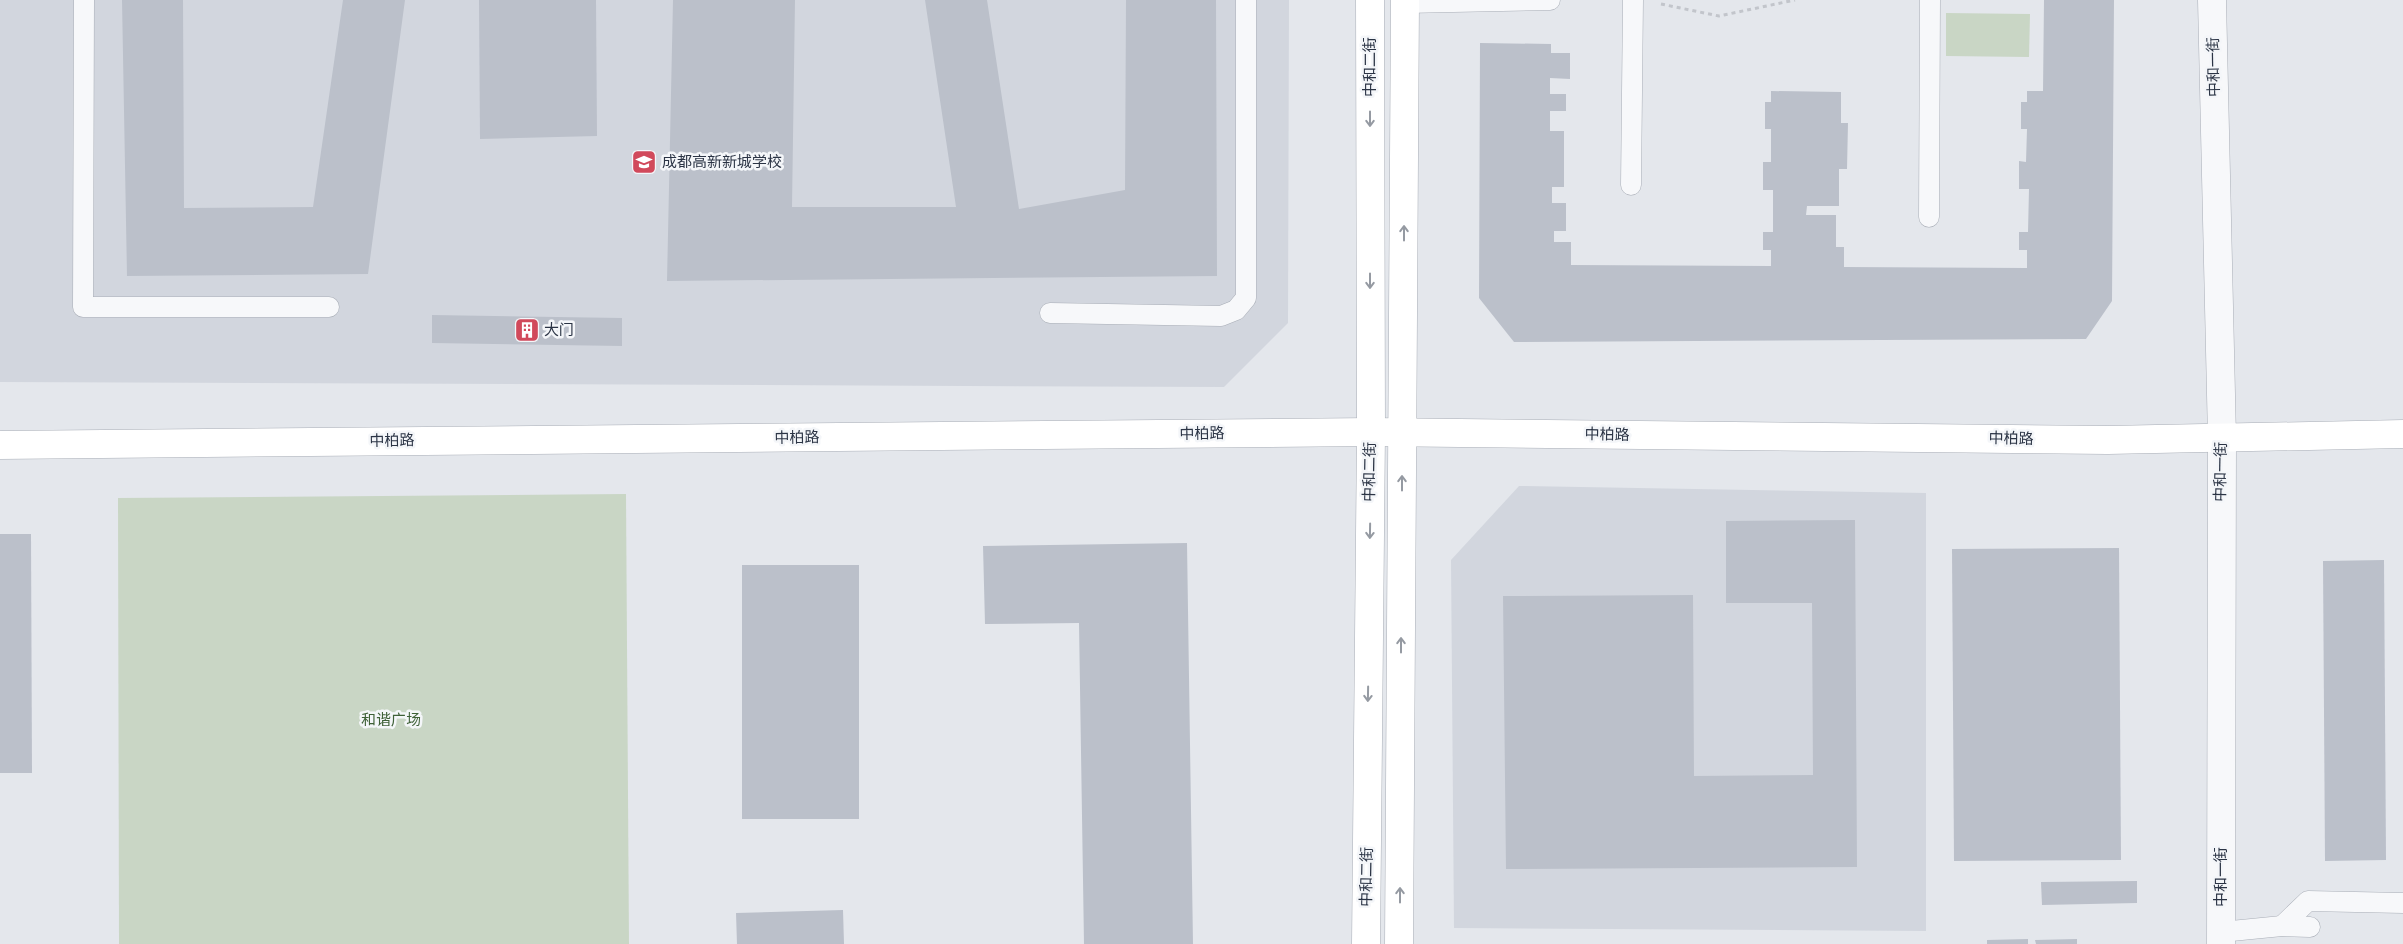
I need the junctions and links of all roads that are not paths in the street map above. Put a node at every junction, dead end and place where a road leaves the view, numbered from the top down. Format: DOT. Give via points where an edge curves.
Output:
graph roads {
  1 [pos="84,0"];
  2 [pos="1246,0"];
  3 [pos="1370,0"];
  4 [pos="1550,0"];
  5 [pos="1930,0"];
  6 [pos="2212,0"];
  7 [pos="1405,1"];
  8 [pos="1642,1"];
  9 [pos="1631,185"];
  10 [pos="1929,218"];
  11 [pos="329,308"];
  12 [pos="1050,313"];
  13 [pos="1371,432"];
  14 [pos="1403,432"];
  15 [pos="2403,434"];
  16 [pos="2222,438"];
  17 [pos="0,445"];
  18 [pos="2403,903"];
  19 [pos="2282,926"];
  20 [pos="2310,927"];
  21 [pos="2221,938"];
  22 [pos="1366,944"];
  23 [pos="1399,944"];
  1 -- 11 [label="lane" via="83,308"];
  2 -- 12 [label="lane" via="1246,298 1236,310 1221,316"];
  3 -- 13 [label="street, 中和二街, one-way"];
  4 -- 7 [label="lane"];
  5 -- 10 [label="lane"];
  6 -- 16 [label="street, 中和一街"];
  14 -- 7 [label="street, one-way"];
  8 -- 9 [label="lane"];
  13 -- 14 [label="street, 中柏路"];
  13 -- 17 [label="street, 中柏路"];
  13 -- 22 [label="street, 中和二街, one-way"];
  14 -- 16 [label="street, 中柏路" via="2108,440"];
  23 -- 14 [label="street, one-way"];
  15 -- 16 [label="street, 中柏路"];
  16 -- 21 [label="street, 中和一街"];
  18 -- 19 [label="lane" via="2308,902"];
  19 -- 20 [label="lane"];
  19 -- 21 [label="lane"];
}
